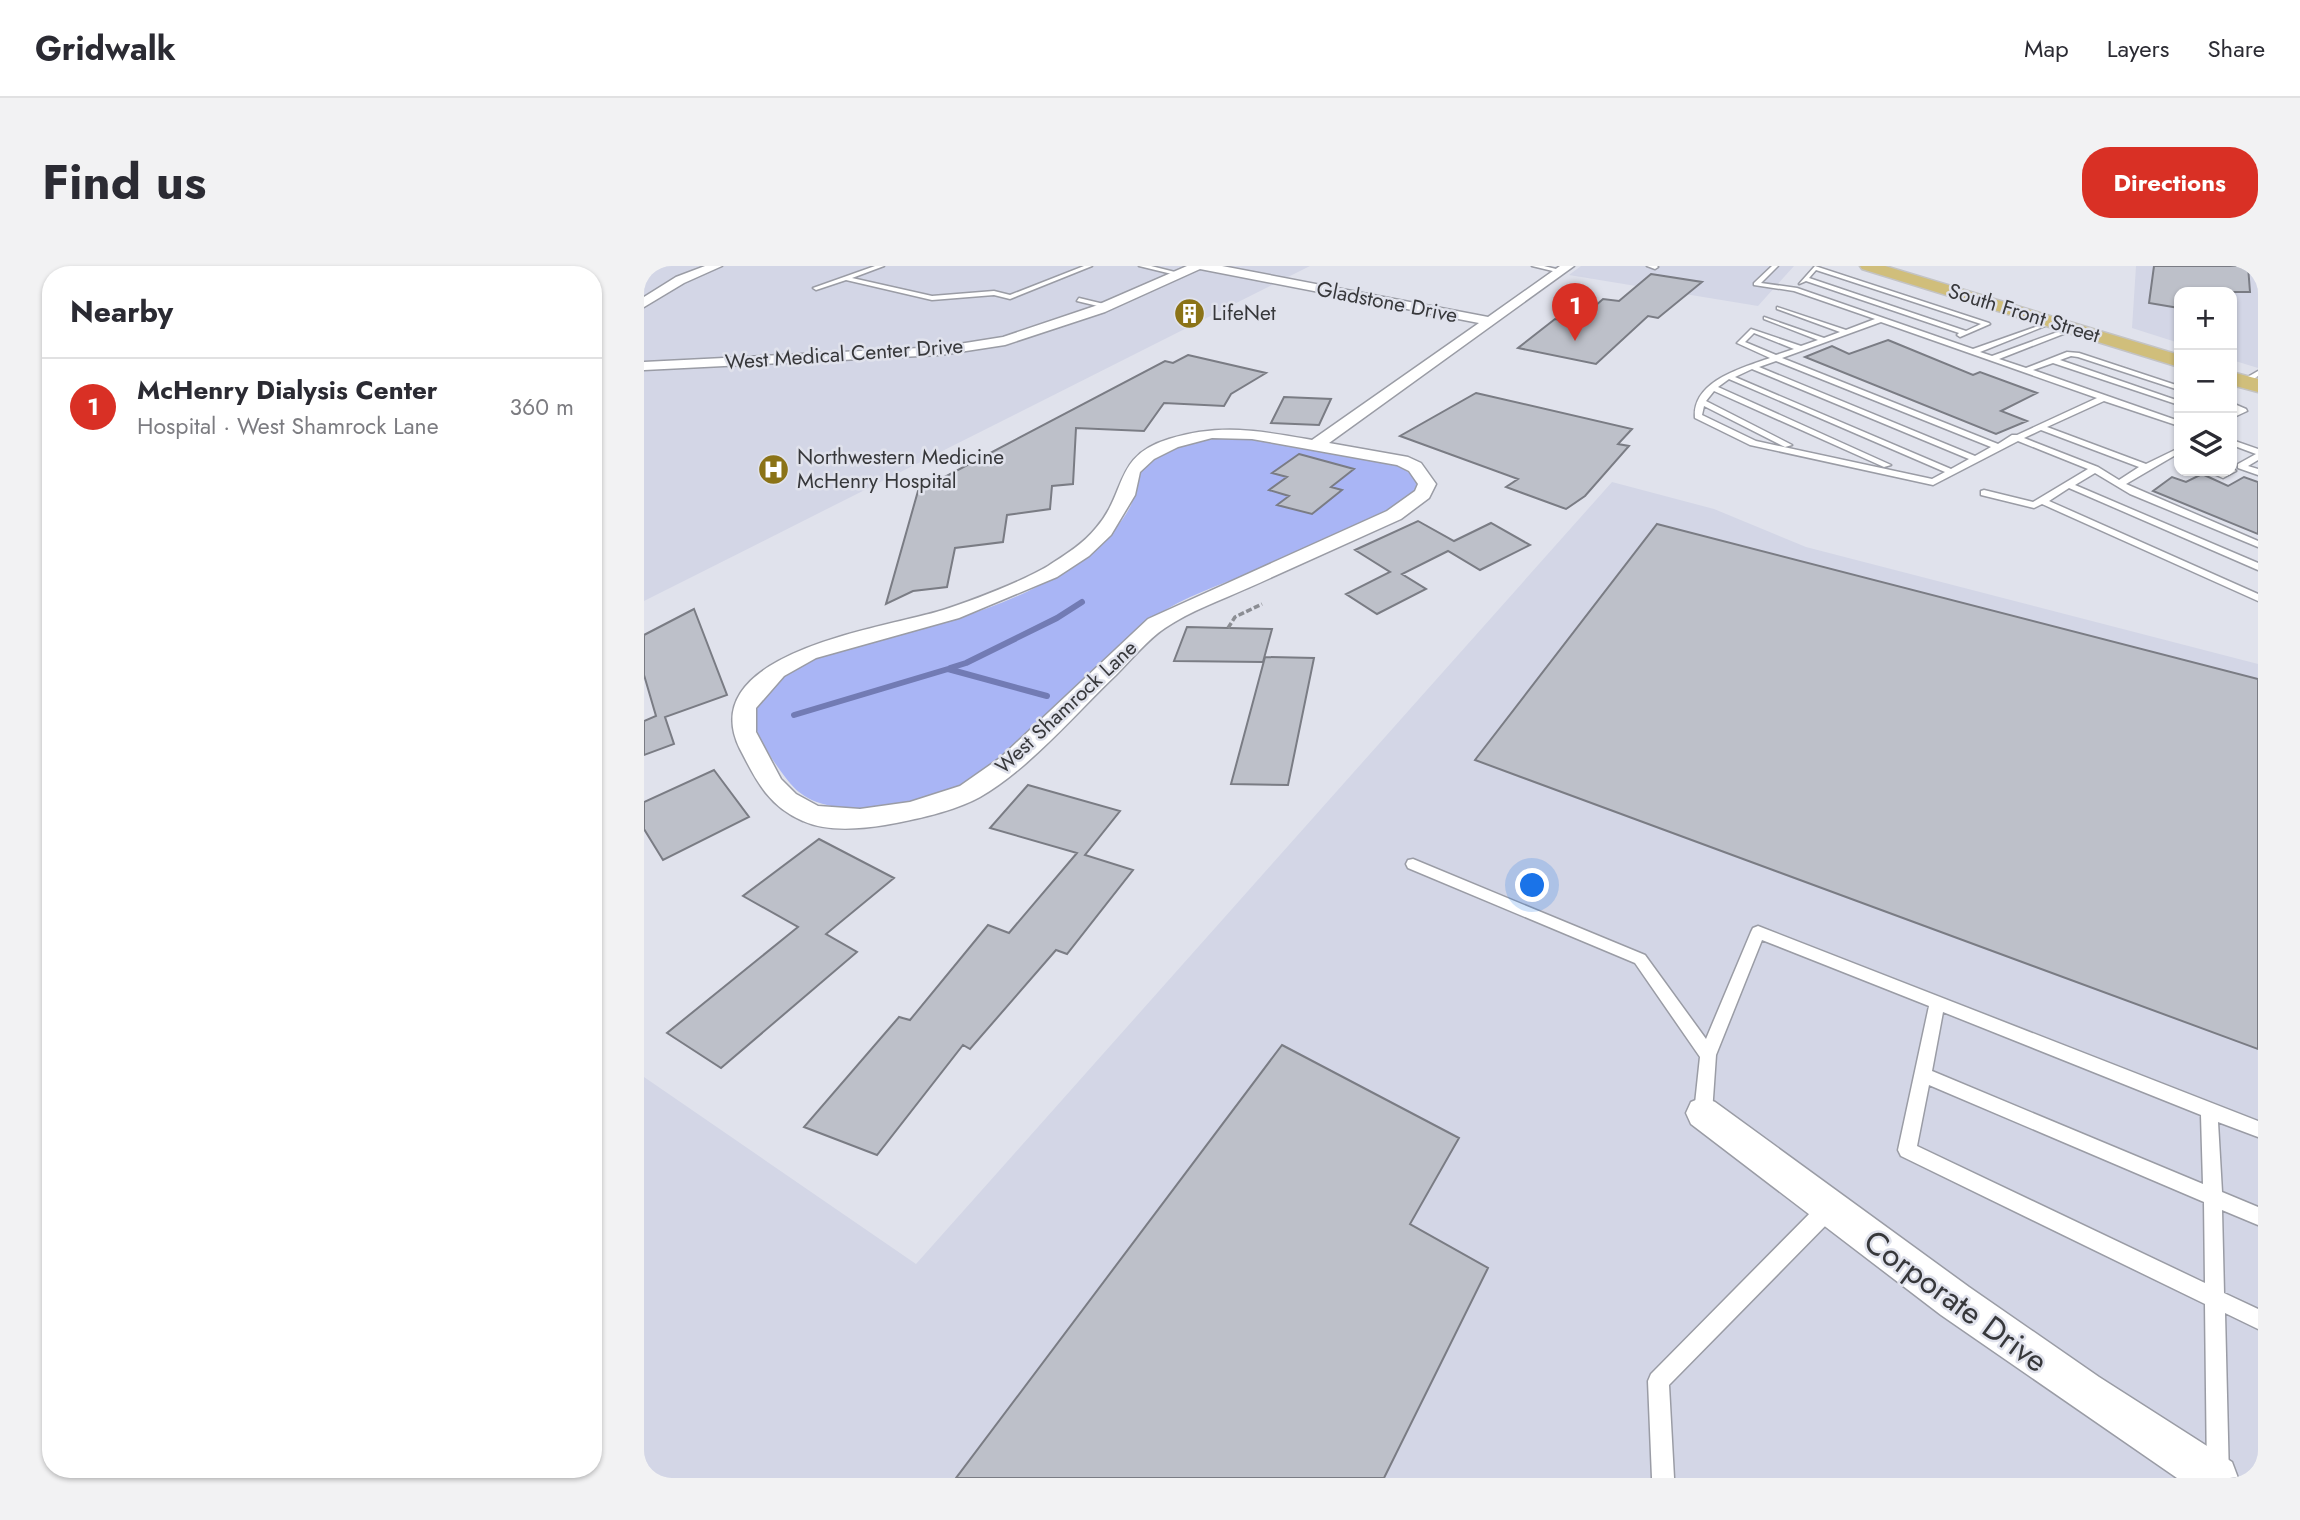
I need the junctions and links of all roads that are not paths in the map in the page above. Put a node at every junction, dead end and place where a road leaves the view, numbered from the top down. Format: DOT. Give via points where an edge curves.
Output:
graph roads {
  1 [pos="716,266"];
  2 [pos="881,266"];
  3 [pos="1089,266"];
  4 [pos="1142,266"];
  5 [pos="1197,266"];
  6 [pos="1203,266"];
  7 [pos="1535,266"];
  8 [pos="1775,266"];
  9 [pos="1867,266"];
  10 [pos="1565,268"];
  11 [pos="1180,274"];
  12 [pos="845,278"];
  13 [pos="1805,279"];
  14 [pos="816,288"];
  15 [pos="1795,289"];
  16 [pos="1079,300"];
  17 [pos="644,303"];
  18 [pos="1106,306"];
  19 [pos="1779,308"];
  20 [pos="1766,318"];
  21 [pos="1882,319"];
  22 [pos="1490,321"];
  23 [pos="2053,321"];
  24 [pos="2074,328"];
  25 [pos="1846,332"];
  26 [pos="1966,333"];
  27 [pos="1824,340"];
  28 [pos="1946,341"];
  29 [pos="1801,349"];
  30 [pos="1975,351"];
  31 [pos="1776,358"];
  32 [pos="1994,358"];
  33 [pos="2174,359"];
  34 [pos="2053,360"];
  35 [pos="644,366"];
  36 [pos="1753,367"];
  37 [pos="2027,370"];
  38 [pos="1730,377"];
  39 [pos="2174,386"];
  40 [pos="1712,387"];
  41 [pos="2105,398"];
  42 [pos="2174,401"];
  43 [pos="1701,402"];
  44 [pos="2174,422"];
  45 [pos="2039,427"];
  46 [pos="2015,438"];
  47 [pos="1317,444"];
  48 [pos="2237,444"];
  49 [pos="1998,447"];
  50 [pos="2174,452"];
  51 [pos="2258,454"];
  52 [pos="1808,455"];
  53 [pos="2169,455"];
  54 [pos="2174,457"];
  55 [pos="1975,459"];
  56 [pos="2241,466"];
  57 [pos="2146,467"];
  58 [pos="2237,468"];
  59 [pos="2095,469"];
  60 [pos="1952,471"];
  61 [pos="2258,472"];
  62 [pos="1914,478"];
  63 [pos="2119,484"];
  64 [pos="2071,486"];
  65 [pos="1984,494"];
  66 [pos="2042,501"];
  67 [pos="2258,544"];
  68 [pos="2258,566"];
  69 [pos="2258,598"];
  70 [pos="1413,864"];
  71 [pos="1937,1004"];
  72 [pos="1708,1055"];
  73 [pos="1923,1075"];
  74 [pos="2209,1110"];
  75 [pos="1703,1112"];
  76 [pos="2258,1129"];
  77 [pos="2213,1197"];
  78 [pos="1828,1209"];
  79 [pos="2258,1216"];
  80 [pos="2215,1300"];
  81 [pos="2258,1319"];
  82 [pos="1663,1478"];
  83 [pos="2217,1478"];
  1 -- 17 [label="street" via="680,280"];
  2 -- 12 [label="lane"];
  3 -- 12 [label="lane" via="1010,297 994,293 932,298"];
  4 -- 11 [label="lane"];
  5 -- 11 [label="street, West Medical Center Drive"];
  6 -- 22 [label="street, Gladstone Drive"];
  7 -- 10 [label="lane"];
  8 -- 15 [label="lane" via="1756,284"];
  9 -- 23 [label="main road, South Front Street"];
  10 -- 22 [label="street"];
  11 -- 18 [label="street, West Medical Center Drive"];
  12 -- 14 [label="lane"];
  13 -- 15 [label="lane"];
  13 -- 26 [label="lane"];
  13 -- 26 [label="lane" via="1815,268 1987,324"];
  15 -- 21 [label="lane"];
  16 -- 18 [label="lane"];
  18 -- 35 [label="street, West Medical Center Drive" via="1005,341 940,351"];
  19 -- 25 [label="lane"];
  20 -- 27 [label="lane"];
  21 -- 25 [label="lane"];
  21 -- 28 [label="lane"];
  22 -- 47 [label="street"];
  23 -- 24 [label="main road, South Front Street"];
  23 -- 30 [label="lane"];
  24 -- 32 [label="lane"];
  24 -- 33 [label="main road, South Front Street"];
  25 -- 27 [label="lane"];
  26 -- 28 [label="lane"];
  27 -- 29 [label="lane"];
  28 -- 30 [label="lane"];
  29 -- 31 [label="lane"];
  29 -- 31 [label="lane" via="1753,330 1740,343"];
  30 -- 32 [label="lane"];
  31 -- 36 [label="lane"];
  31 -- 49 [label="lane"];
  32 -- 37 [label="lane"];
  34 -- 37 [label="lane"];
  34 -- 39 [label="lane" via="2078,355"];
  34 -- 42 [label="lane"];
  36 -- 38 [label="lane"];
  36 -- 55 [label="lane"];
  37 -- 41 [label="lane"];
  38 -- 40 [label="lane"];
  38 -- 60 [label="lane"];
  40 -- 43 [label="lane"];
  40 -- 62 [label="lane"];
  41 -- 44 [label="lane"];
  41 -- 45 [label="lane"];
  43 -- 52 [label="lane"];
  43 -- 52 [label="lane" via="1698,416 1753,443"];
  45 -- 46 [label="lane"];
  45 -- 57 [label="lane"];
  46 -- 49 [label="lane"];
  46 -- 59 [label="lane"];
  47 -- 47 [label="street, West Shamrock Lane" via="1242,433 1212,433 1171,443 1147,455 1132,471 1126,495 1104,531 1049,573 952,614 808,653 776,671 744,708 744,732 771,785 787,801 813,815 860,820 911,811 969,792 1009,764 1156,624 1394,515 1423,494 1427,484 1415,467"];
  48 -- 51 [label="lane"];
  49 -- 55 [label="lane"];
  50 -- 53 [label="lane"];
  51 -- 56 [label="lane"];
  52 -- 62 [label="lane"];
  53 -- 54 [label="lane"];
  53 -- 57 [label="lane"];
  55 -- 60 [label="lane"];
  56 -- 58 [label="lane"];
  56 -- 61 [label="lane"];
  57 -- 63 [label="lane"];
  59 -- 63 [label="lane"];
  59 -- 64 [label="lane"];
  60 -- 62 [label="lane" via="1933,482"];
  63 -- 67 [label="lane"];
  64 -- 66 [label="lane"];
  64 -- 68 [label="lane"];
  65 -- 66 [label="lane" via="2035,505"];
  66 -- 69 [label="lane"];
  70 -- 72 [label="lane" via="1640,959"];
  71 -- 72 [label="lane" via="1758,932"];
  71 -- 73 [label="lane"];
  71 -- 74 [label="lane"];
  72 -- 75 [label="lane"];
  73 -- 77 [label="lane"];
  73 -- 80 [label="lane" via="1908,1150"];
  74 -- 76 [label="lane"];
  74 -- 77 [label="lane"];
  75 -- 78 [label="street, Corporate Drive"];
  77 -- 79 [label="lane"];
  77 -- 80 [label="lane"];
  78 -- 82 [label="lane" via="1658,1381"];
  78 -- 83 [label="street, Corporate Drive" via="2095,1402"];
  80 -- 81 [label="lane"];
  80 -- 83 [label="lane"];
}
